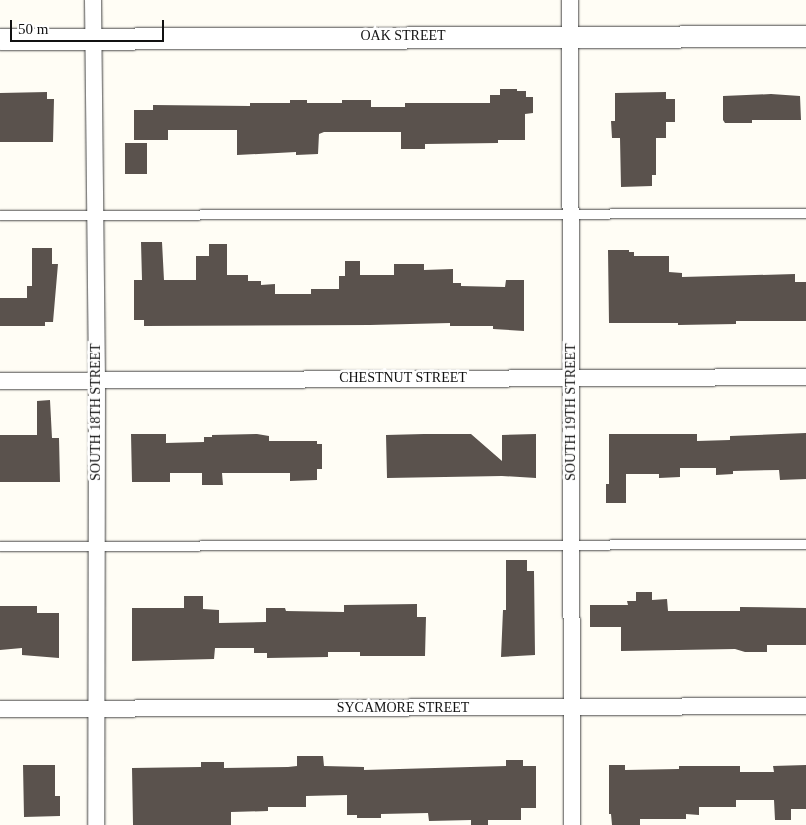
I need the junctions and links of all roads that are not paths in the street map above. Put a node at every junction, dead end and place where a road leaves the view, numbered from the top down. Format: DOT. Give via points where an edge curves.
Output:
graph roads {
  1 [pos="93,0"];
  2 [pos="570,0"];
  3 [pos="570,35"];
  4 [pos="806,36"];
  5 [pos="93,38"];
  6 [pos="0,39"];
  7 [pos="571,212"];
  8 [pos="806,213"];
  9 [pos="0,215"];
  10 [pos="94,215"];
  11 [pos="571,377"];
  12 [pos="806,377"];
  13 [pos="0,381"];
  14 [pos="97,381"];
  15 [pos="572,544"];
  16 [pos="806,544"];
  17 [pos="0,546"];
  18 [pos="96,546"];
  19 [pos="806,706"];
  20 [pos="572,708"];
  21 [pos="0,709"];
  22 [pos="96,709"];
  23 [pos="96,825"];
  24 [pos="572,825"];
  1 -- 5 [label="street, SOUTH 18TH STREET"];
  2 -- 3 [label="street, SOUTH 19TH STREET"];
  3 -- 4 [label="street, OAK STREET"];
  3 -- 5 [label="street, OAK STREET"];
  3 -- 7 [label="street, SOUTH 19TH STREET"];
  5 -- 6 [label="street, OAK STREET"];
  5 -- 10 [label="street, SOUTH 18TH STREET"];
  7 -- 8 [label="lane"];
  7 -- 10 [label="lane"];
  7 -- 11 [label="street, SOUTH 19TH STREET"];
  9 -- 10 [label="lane"];
  10 -- 14 [label="street, SOUTH 18TH STREET"];
  11 -- 12 [label="street, CHESTNUT STREET"];
  11 -- 14 [label="street, CHESTNUT STREET"];
  11 -- 15 [label="street, SOUTH 19TH STREET"];
  13 -- 14 [label="street, CHESTNUT STREET"];
  14 -- 18 [label="street, SOUTH 18TH STREET"];
  15 -- 16 [label="lane"];
  15 -- 18 [label="lane"];
  15 -- 20 [label="street, SOUTH 19TH STREET"];
  17 -- 18 [label="lane"];
  18 -- 22 [label="street, SOUTH 18TH STREET"];
  19 -- 20 [label="street, SYCAMORE STREET"];
  20 -- 22 [label="street, SYCAMORE STREET"];
  20 -- 24 [label="street, SOUTH 19TH STREET"];
  21 -- 22 [label="street, SYCAMORE STREET"];
  22 -- 23 [label="street, SOUTH 18TH STREET"];
}
